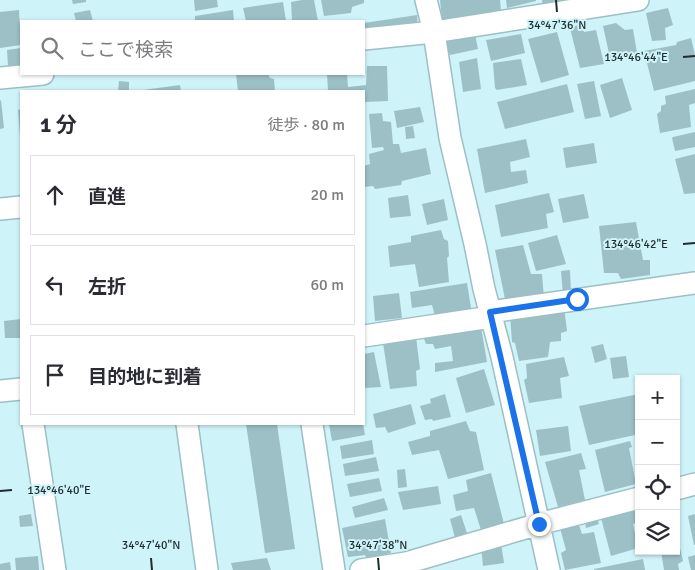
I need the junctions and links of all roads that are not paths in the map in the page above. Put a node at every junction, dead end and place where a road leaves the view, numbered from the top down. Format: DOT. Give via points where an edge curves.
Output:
graph roads {
  1 [pos="426,0"];
  2 [pos="638,0"];
  3 [pos="434,32"];
  4 [pos="365,39"];
  5 [pos="32,75"];
  6 [pos="0,78"];
  7 [pos="20,207"];
  8 [pos="0,209"];
  9 [pos="695,282"];
  10 [pos="491,314"];
  11 [pos="365,336"];
  12 [pos="20,389"];
  13 [pos="0,391"];
  14 [pos="33,425"];
  15 [pos="187,425"];
  16 [pos="312,425"];
  17 [pos="695,484"];
  18 [pos="680,488"];
  19 [pos="635,499"];
  20 [pos="539,524"];
  21 [pos="55,570"];
  22 [pos="207,570"];
  23 [pos="334,570"];
  24 [pos="361,570"];
  25 [pos="549,570"];
  1 -- 3 [label="street"];
  2 -- 3 [label="street"];
  3 -- 4 [label="street"];
  3 -- 10 [label="street" via="450,138"];
  5 -- 6 [label="street"];
  7 -- 8 [label="street"];
  9 -- 10 [label="street"];
  10 -- 11 [label="street"];
  10 -- 20 [label="street"];
  12 -- 13 [label="street"];
  14 -- 21 [label="street"];
  15 -- 22 [label="street"];
  16 -- 23 [label="street"];
  17 -- 18 [label="street"];
  19 -- 20 [label="street"];
  20 -- 24 [label="street" via="406,564"];
  20 -- 25 [label="street"];
}
